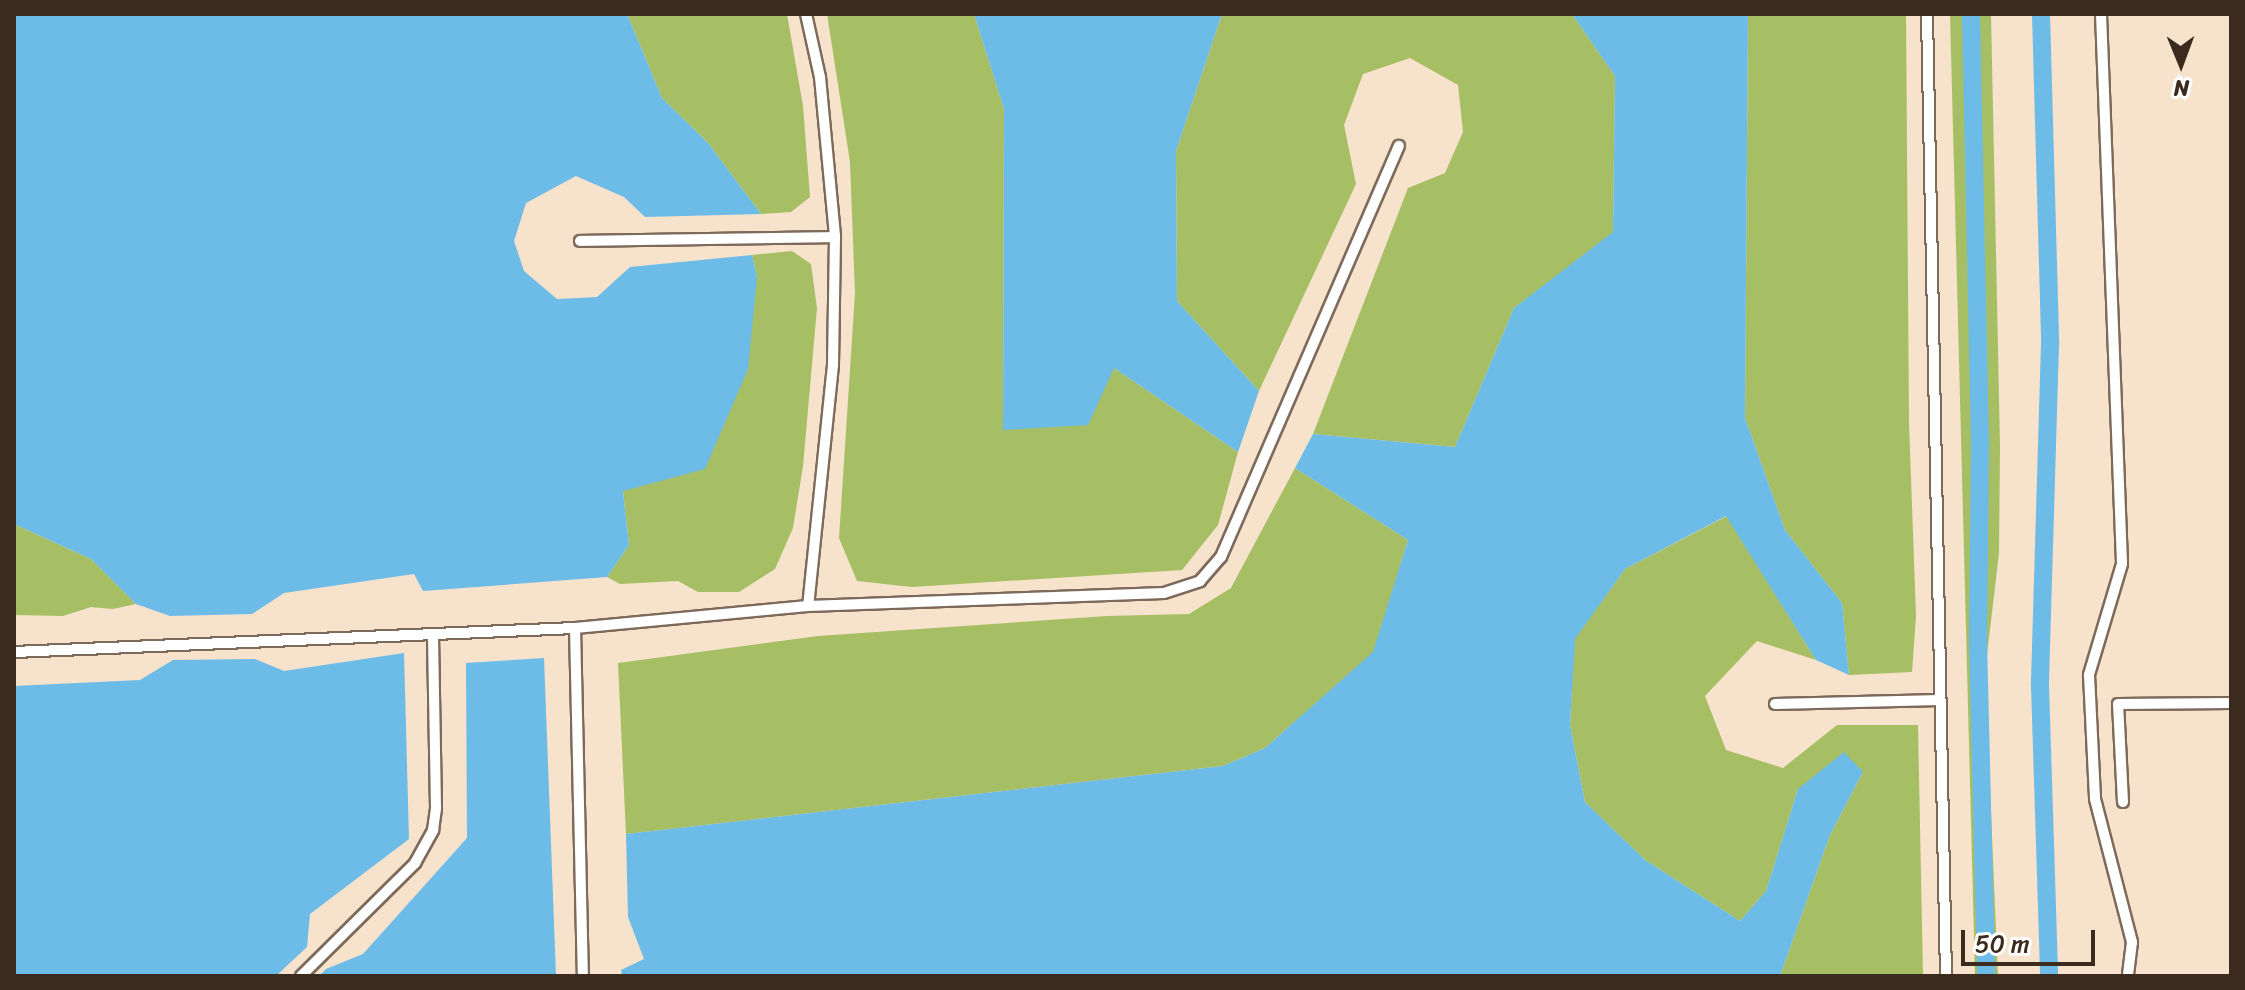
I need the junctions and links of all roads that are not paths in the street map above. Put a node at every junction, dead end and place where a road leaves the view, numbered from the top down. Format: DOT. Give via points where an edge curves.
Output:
graph roads {
  1 [pos="806,14"];
  2 [pos="1927,14"];
  3 [pos="2101,14"];
  4 [pos="1399,146"];
  5 [pos="835,237"];
  6 [pos="580,241"];
  7 [pos="808,606"];
  8 [pos="575,628"];
  9 [pos="433,636"];
  10 [pos="14,652"];
  11 [pos="1940,700"];
  12 [pos="2231,703"];
  13 [pos="1775,704"];
  14 [pos="2123,802"];
  15 [pos="301,976"];
  16 [pos="583,976"];
  17 [pos="1946,976"];
  18 [pos="2128,976"];
  1 -- 5 [label="lane" via="820,77"];
  2 -- 11 [label="lane"];
  3 -- 18 [label="lane" via="2122,564 2089,675 2095,799 2132,942"];
  4 -- 7 [label="lane" via="1221,557 1200,581 1164,593"];
  5 -- 6 [label="lane"];
  5 -- 7 [label="lane" via="833,365"];
  7 -- 8 [label="lane"];
  8 -- 9 [label="lane"];
  8 -- 16 [label="lane"];
  9 -- 10 [label="lane"];
  9 -- 15 [label="lane" via="433,830 415,863"];
  11 -- 13 [label="lane"];
  11 -- 17 [label="lane"];
  12 -- 14 [label="lane" via="2118,704"];
}
